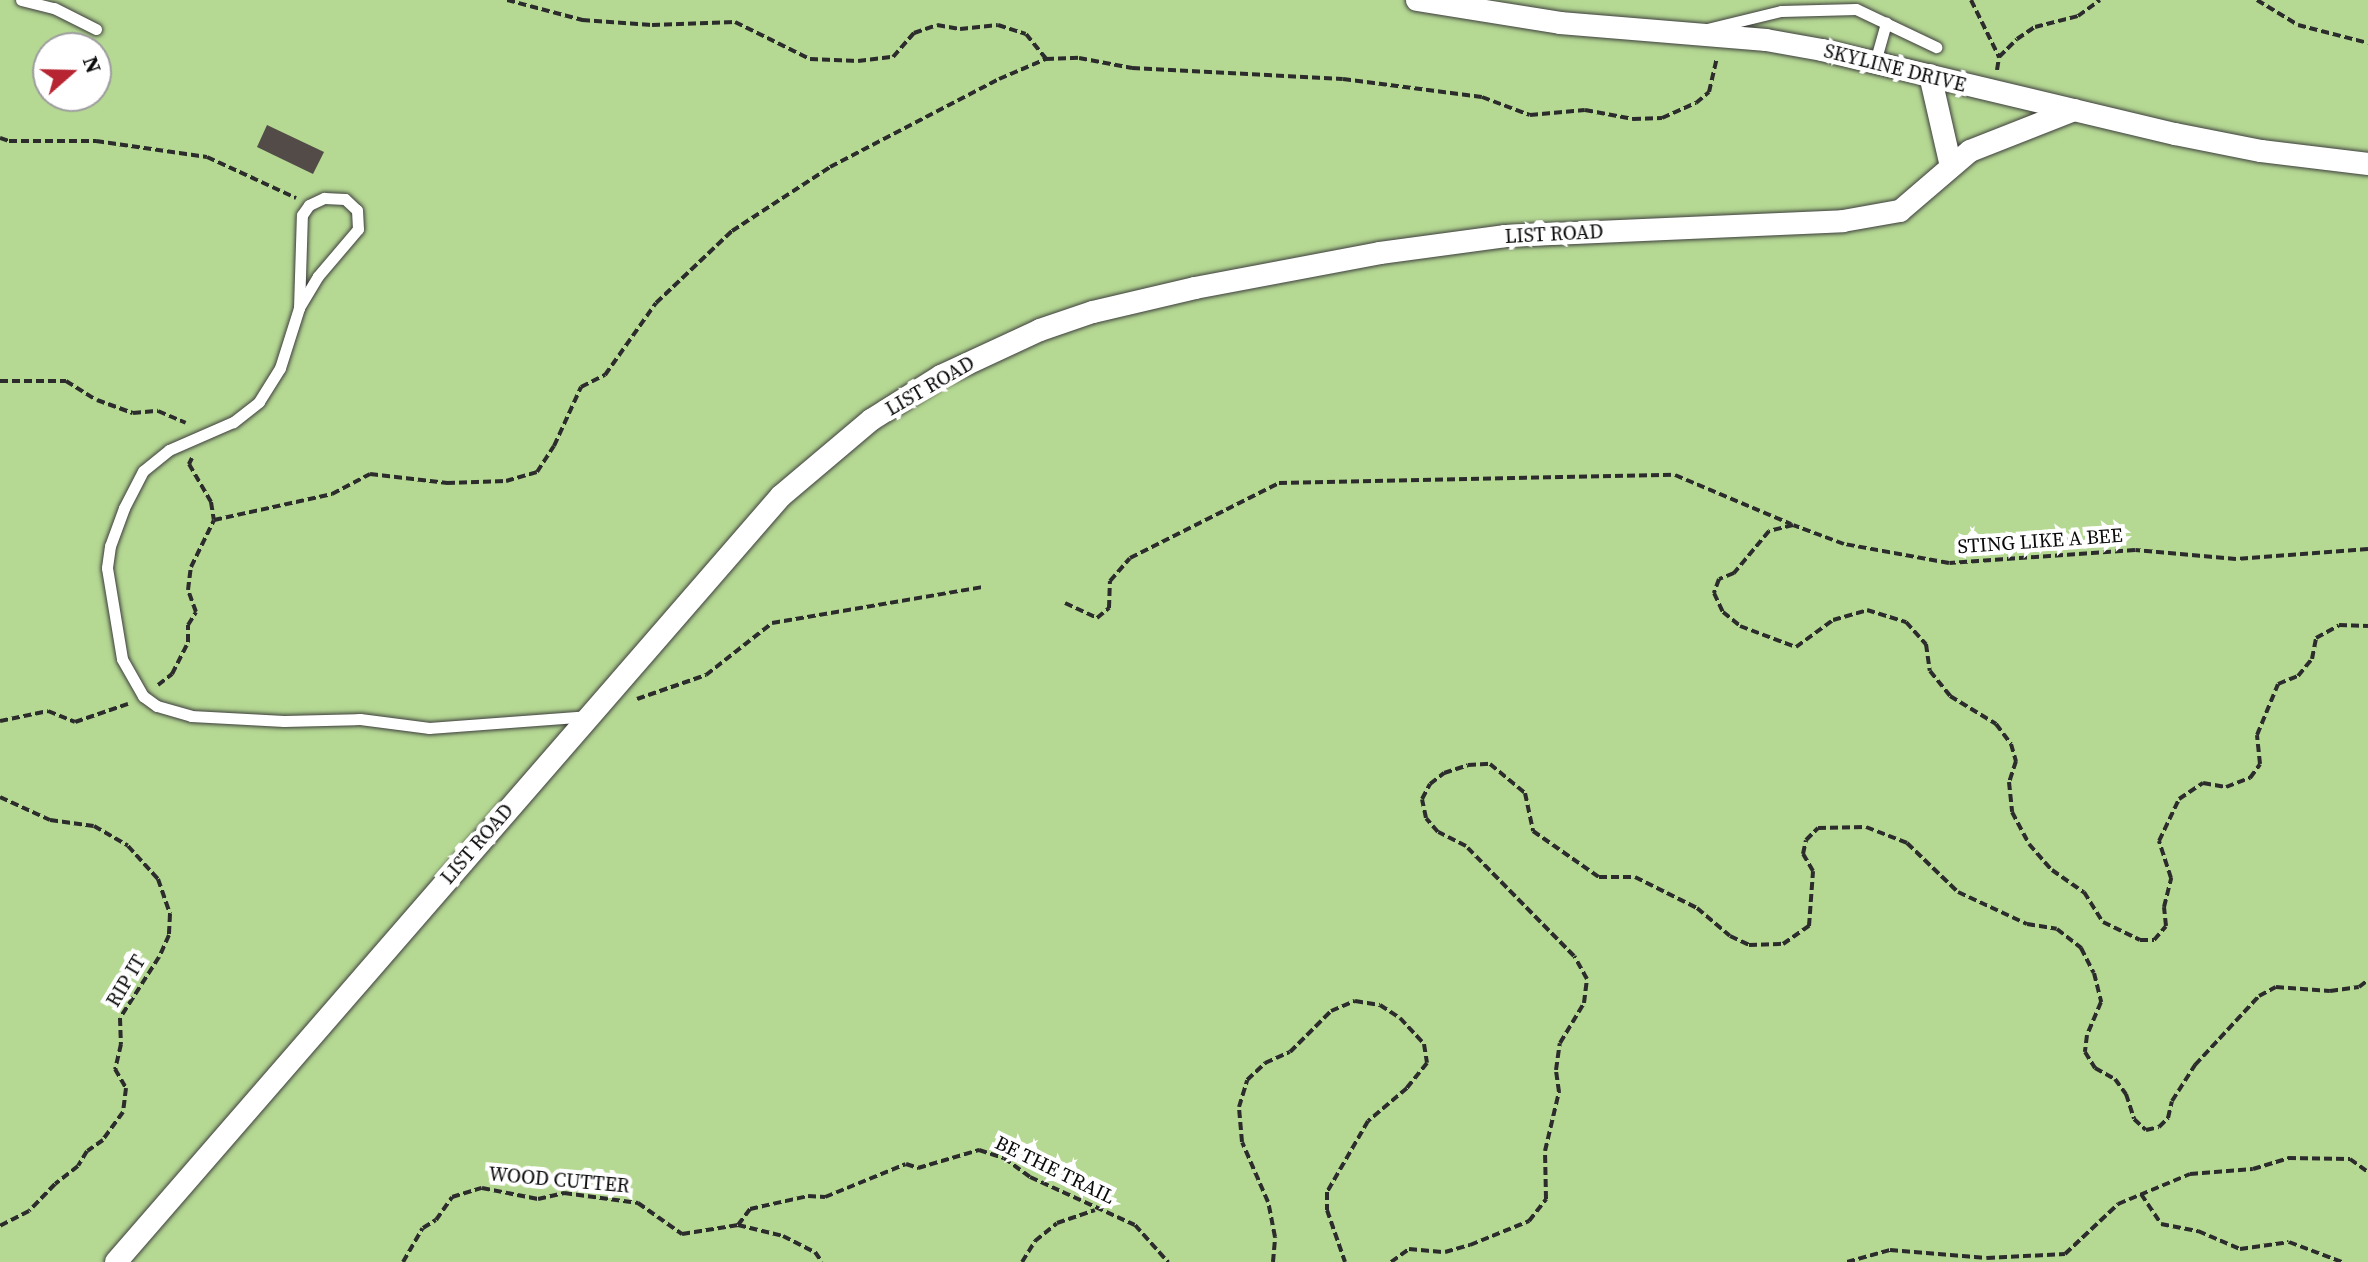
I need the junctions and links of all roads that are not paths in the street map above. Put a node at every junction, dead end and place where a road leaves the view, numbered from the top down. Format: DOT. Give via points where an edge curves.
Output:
graph roads {
  1 [pos="21,0"];
  2 [pos="1417,0"];
  3 [pos="1886,23"];
  4 [pos="96,29"];
  5 [pos="1687,33"];
  6 [pos="1936,47"];
  7 [pos="1875,62"];
  8 [pos="1930,75"];
  9 [pos="2074,110"];
  10 [pos="2368,164"];
  11 [pos="1951,167"];
  12 [pos="299,308"];
  13 [pos="588,716"];
  14 [pos="116,1262"];
  1 -- 4 [label="lane" via="54,8"];
  2 -- 5 [label="street, SKYLINE DRIVE" via="1560,23"];
  3 -- 5 [label="lane" via="1856,9 1781,11"];
  3 -- 6 [label="lane"];
  3 -- 7 [label="lane"];
  5 -- 7 [label="street, SKYLINE DRIVE"];
  7 -- 8 [label="street, SKYLINE DRIVE"];
  8 -- 9 [label="street, SKYLINE DRIVE"];
  8 -- 11 [label="street"];
  9 -- 10 [label="street, SKYLINE DRIVE" via="2261,151"];
  9 -- 11 [label="street, LIST ROAD" via="2021,127 1970,151"];
  11 -- 13 [label="street, LIST ROAD" via="1900,211 1874,217 1436,244 1195,288 1040,330 941,376 825,455 743,538"];
  12 -- 12 [label="lane" via="358,229 360,218 345,199 334,196 309,205 302,215"];
  12 -- 13 [label="lane" via="280,368 259,402 233,422 169,450 143,471 110,546 107,568 122,659 143,696 191,716 360,719 429,728"];
  13 -- 14 [label="street, LIST ROAD"];
}
